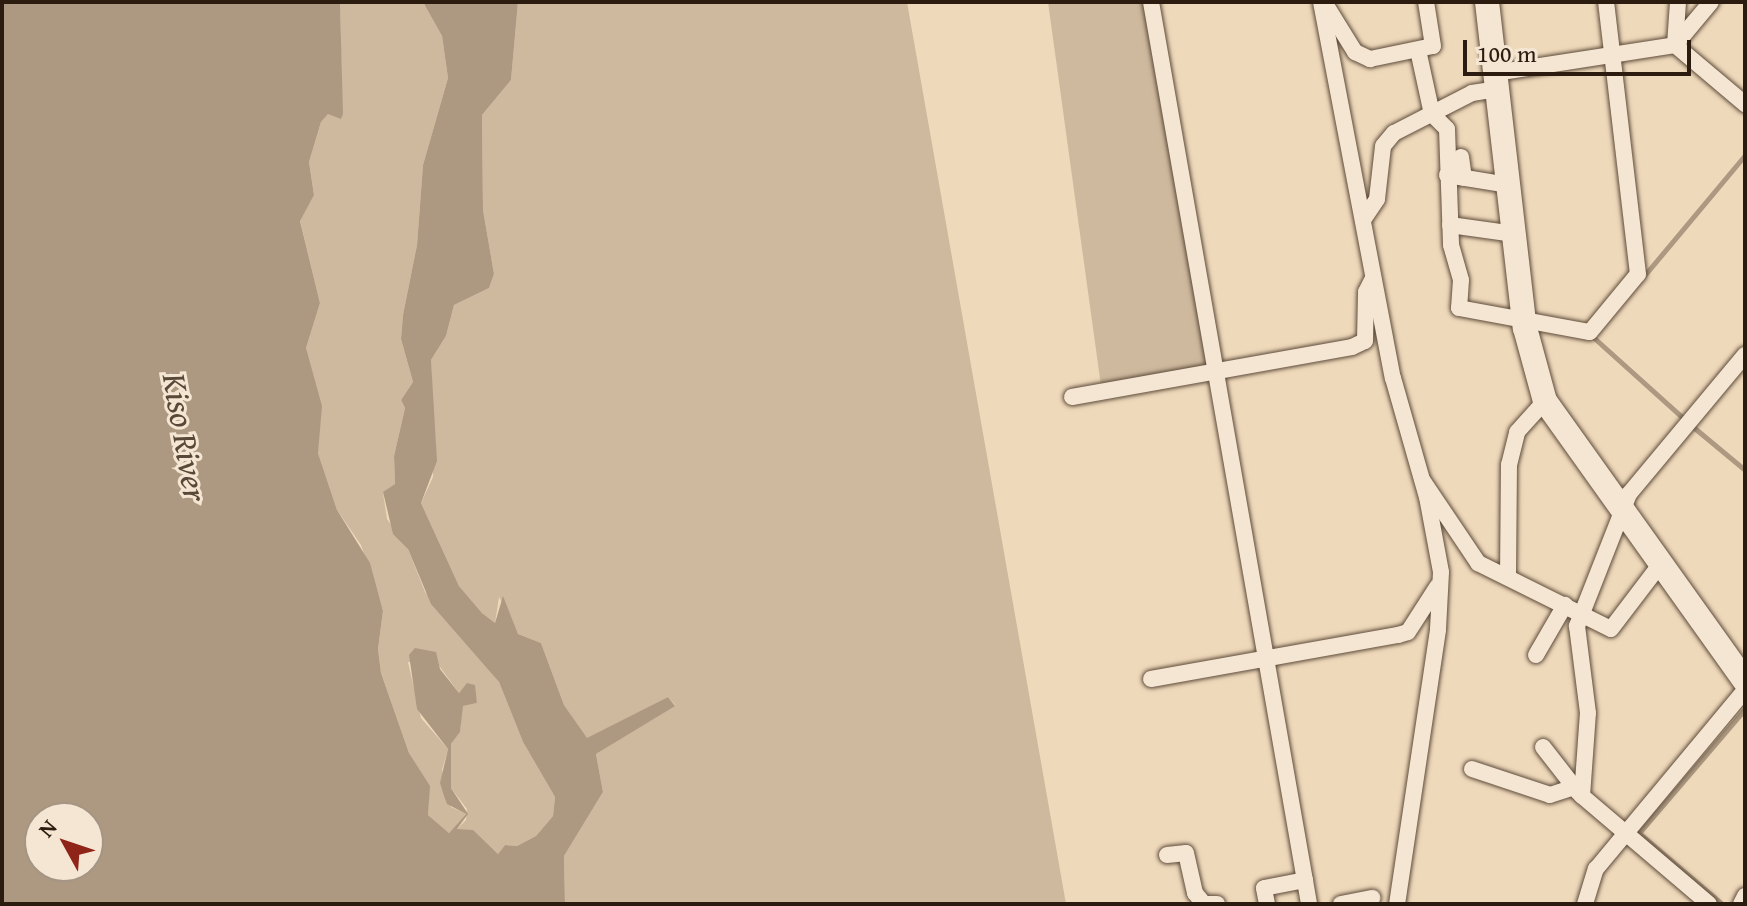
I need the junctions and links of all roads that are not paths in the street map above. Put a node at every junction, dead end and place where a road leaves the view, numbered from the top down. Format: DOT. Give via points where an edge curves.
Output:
graph roads {
  1 [pos="1151,2"];
  2 [pos="1322,2"];
  3 [pos="1426,2"];
  4 [pos="1487,2"];
  5 [pos="1606,2"];
  6 [pos="1678,2"];
  7 [pos="1711,2"];
  8 [pos="1675,45"];
  9 [pos="1418,50"];
  10 [pos="1612,55"];
  11 [pos="1496,81"];
  12 [pos="1745,104"];
  13 [pos="1432,114"];
  14 [pos="1461,157"];
  15 [pos="1456,176"];
  16 [pos="1509,185"];
  17 [pos="1363,220"];
  18 [pos="1450,225"];
  19 [pos="1514,234"];
  20 [pos="1373,276"];
  21 [pos="1525,322"];
  22 [pos="1745,355"];
  23 [pos="1216,371"];
  24 [pos="1072,397"];
  25 [pos="1545,401"];
  26 [pos="1422,480"];
  27 [pos="1620,512"];
  28 [pos="1659,566"];
  29 [pos="1508,576"];
  30 [pos="1441,579"];
  31 [pos="1572,609"];
  32 [pos="1534,648"];
  33 [pos="1268,659"];
  34 [pos="1151,679"];
  35 [pos="1745,681"];
  36 [pos="1745,690"];
  37 [pos="1543,747"];
  38 [pos="1472,769"];
  39 [pos="1578,791"];
  40 [pos="1625,833"];
  41 [pos="1167,855"];
  42 [pos="1305,880"];
  43 [pos="1745,896"];
  44 [pos="1372,898"];
  45 [pos="1217,904"];
  46 [pos="1230,904"];
  47 [pos="1267,904"];
  48 [pos="1309,904"];
  49 [pos="1341,904"];
  50 [pos="1397,904"];
  51 [pos="1585,904"];
  52 [pos="1709,904"];
  53 [pos="1741,904"];
  1 -- 23 [label="street"];
  2 -- 9 [label="street" via="1361,57"];
  2 -- 17 [label="street"];
  3 -- 9 [label="street" via="1433,46"];
  4 -- 11 [label="main road"];
  5 -- 10 [label="street"];
  6 -- 8 [label="street"];
  7 -- 8 [label="street"];
  8 -- 10 [label="street"];
  8 -- 12 [label="street"];
  9 -- 13 [label="street"];
  10 -- 11 [label="street"];
  10 -- 21 [label="street" via="1638,274 1590,332"];
  11 -- 13 [label="street"];
  11 -- 16 [label="main road"];
  13 -- 15 [label="street" via="1447,129"];
  13 -- 17 [label="street" via="1394,133 1383,146 1377,199"];
  14 -- 15 [label="street"];
  15 -- 16 [label="street"];
  15 -- 18 [label="street"];
  16 -- 19 [label="main road"];
  17 -- 20 [label="street"];
  18 -- 19 [label="street"];
  18 -- 21 [label="street" via="1461,280 1459,308"];
  19 -- 21 [label="main road"];
  20 -- 23 [label="street" via="1366,292 1365,341"];
  20 -- 26 [label="street" via="1393,378"];
  21 -- 25 [label="main road"];
  22 -- 27 [label="street"];
  23 -- 24 [label="street"];
  23 -- 33 [label="street"];
  25 -- 27 [label="main road"];
  25 -- 29 [label="street" via="1517,432 1509,465"];
  26 -- 29 [label="street" via="1438,496 1473,557"];
  26 -- 30 [label="street"];
  27 -- 28 [label="main road"];
  27 -- 31 [label="street"];
  28 -- 31 [label="street" via="1611,629"];
  28 -- 35 [label="main road"];
  29 -- 31 [label="street"];
  30 -- 33 [label="street" via="1408,632"];
  30 -- 50 [label="street"];
  31 -- 32 [label="street"];
  31 -- 39 [label="street" via="1588,713"];
  33 -- 34 [label="street"];
  33 -- 42 [label="street"];
  36 -- 40 [label="street"];
  37 -- 39 [label="street"];
  38 -- 39 [label="street" via="1550,795"];
  39 -- 40 [label="street"];
  40 -- 51 [label="street" via="1596,869"];
  40 -- 52 [label="street"];
  41 -- 45 [label="street" via="1186,853 1195,893 1204,904"];
  42 -- 47 [label="street" via="1264,888"];
  42 -- 48 [label="street"];
  43 -- 53 [label="street"];
  44 -- 49 [label="street"];
  45 -- 46 [label="street"];
}
